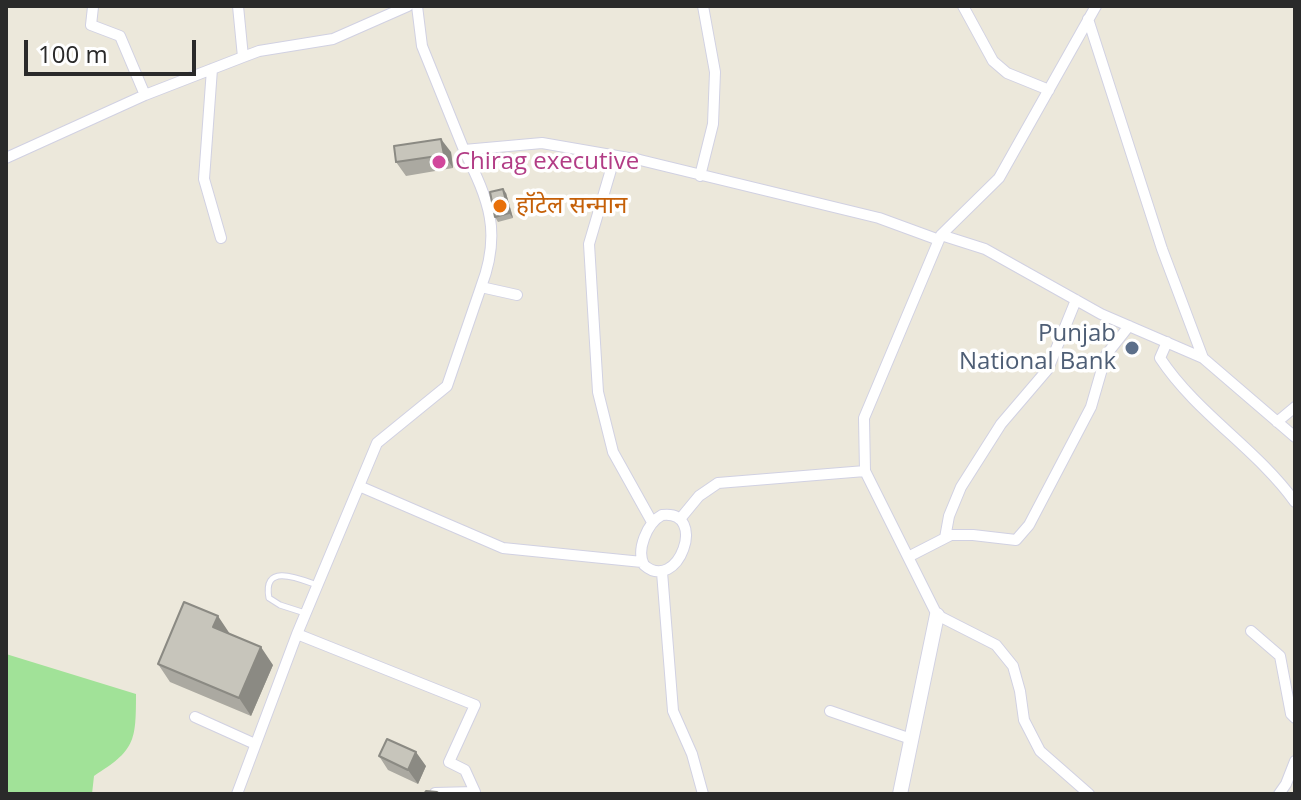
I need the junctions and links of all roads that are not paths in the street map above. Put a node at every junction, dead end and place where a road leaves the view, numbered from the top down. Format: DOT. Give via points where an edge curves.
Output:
graph roads {
  1 [pos="238,6"];
  2 [pos="408,6"];
  3 [pos="417,6"];
  4 [pos="703,6"];
  5 [pos="963,6"];
  6 [pos="1096,6"];
  7 [pos="93,7"];
  8 [pos="1088,19"];
  9 [pos="243,57"];
  10 [pos="212,69"];
  11 [pos="1049,90"];
  12 [pos="145,95"];
  13 [pos="464,150"];
  14 [pos="615,156"];
  15 [pos="6,158"];
  16 [pos="700,176"];
  17 [pos="221,238"];
  18 [pos="940,238"];
  19 [pos="481,287"];
  20 [pos="517,295"];
  21 [pos="1076,300"];
  22 [pos="1129,326"];
  23 [pos="1167,342"];
  24 [pos="1203,358"];
  25 [pos="1295,407"];
  26 [pos="1277,422"];
  27 [pos="1295,437"];
  28 [pos="865,471"];
  29 [pos="359,486"];
  30 [pos="1295,502"];
  31 [pos="680,519"];
  32 [pos="652,522"];
  33 [pos="945,538"];
  34 [pos="908,557"];
  35 [pos="642,562"];
  36 [pos="662,572"];
  37 [pos="317,585"];
  38 [pos="306,613"];
  39 [pos="937,615"];
  40 [pos="1251,631"];
  41 [pos="297,634"];
  42 [pos="830,711"];
  43 [pos="195,717"];
  44 [pos="1295,718"];
  45 [pos="911,739"];
  46 [pos="255,744"];
  47 [pos="1295,761"];
  48 [pos="435,793"];
  49 [pos="237,794"];
  50 [pos="703,794"];
  51 [pos="900,794"];
  52 [pos="1089,794"];
  53 [pos="1279,794"];
  1 -- 9 [label="street"];
  2 -- 9 [label="street" via="333,39"];
  3 -- 13 [label="street" via="422,46"];
  4 -- 16 [label="street" via="715,72 713,124"];
  5 -- 11 [label="street" via="993,61 1007,73"];
  6 -- 8 [label="street"];
  7 -- 12 [label="street" via="91,25 120,36"];
  8 -- 11 [label="street"];
  8 -- 24 [label="street"];
  9 -- 10 [label="street"];
  10 -- 12 [label="street"];
  10 -- 17 [label="street" via="204,179"];
  11 -- 18 [label="street" via="999,178"];
  12 -- 15 [label="street"];
  13 -- 14 [label="street" via="542,143"];
  13 -- 19 [label="street" via="493,229"];
  14 -- 16 [label="street"];
  14 -- 32 [label="street" via="589,244 598,392 613,452"];
  16 -- 18 [label="street" via="879,218"];
  18 -- 21 [label="street" via="985,249"];
  18 -- 28 [label="street" via="864,418"];
  19 -- 20 [label="street"];
  19 -- 29 [label="street" via="447,386 377,443"];
  21 -- 22 [label="street"];
  21 -- 33 [label="street" via="1048,369 1001,424 961,487"];
  22 -- 23 [label="street"];
  22 -- 33 [label="street" via="1106,355 1091,407 1016,540"];
  23 -- 24 [label="street"];
  23 -- 30 [label="street" via="1160,358 1172,376"];
  24 -- 26 [label="street"];
  25 -- 26 [label="street"];
  26 -- 27 [label="street"];
  28 -- 31 [label="street" via="718,483"];
  28 -- 34 [label="street"];
  29 -- 35 [label="street" via="503,548"];
  29 -- 37 [label="street"];
  31 -- 32 [label="street" via="666,514"];
  31 -- 36 [label="street" via="688,536 676,564"];
  32 -- 35 [label="street" via="640,550"];
  33 -- 34 [label="street"];
  34 -- 39 [label="street"];
  35 -- 36 [label="street"];
  36 -- 50 [label="street" via="673,711"];
  37 -- 38 [label="street"];
  37 -- 38 [label="lane" via="279,575 268,591 280,605"];
  38 -- 41 [label="street"];
  39 -- 45 [label="street"];
  39 -- 52 [label="street" via="996,645 1013,666 1024,720 1040,751"];
  40 -- 44 [label="street" via="1280,656"];
  41 -- 46 [label="street"];
  41 -- 48 [label="street" via="475,705 449,762 465,770 475,792"];
  42 -- 45 [label="street"];
  43 -- 46 [label="street"];
  45 -- 51 [label="street"];
  46 -- 49 [label="street"];
  47 -- 53 [label="street"];
}
